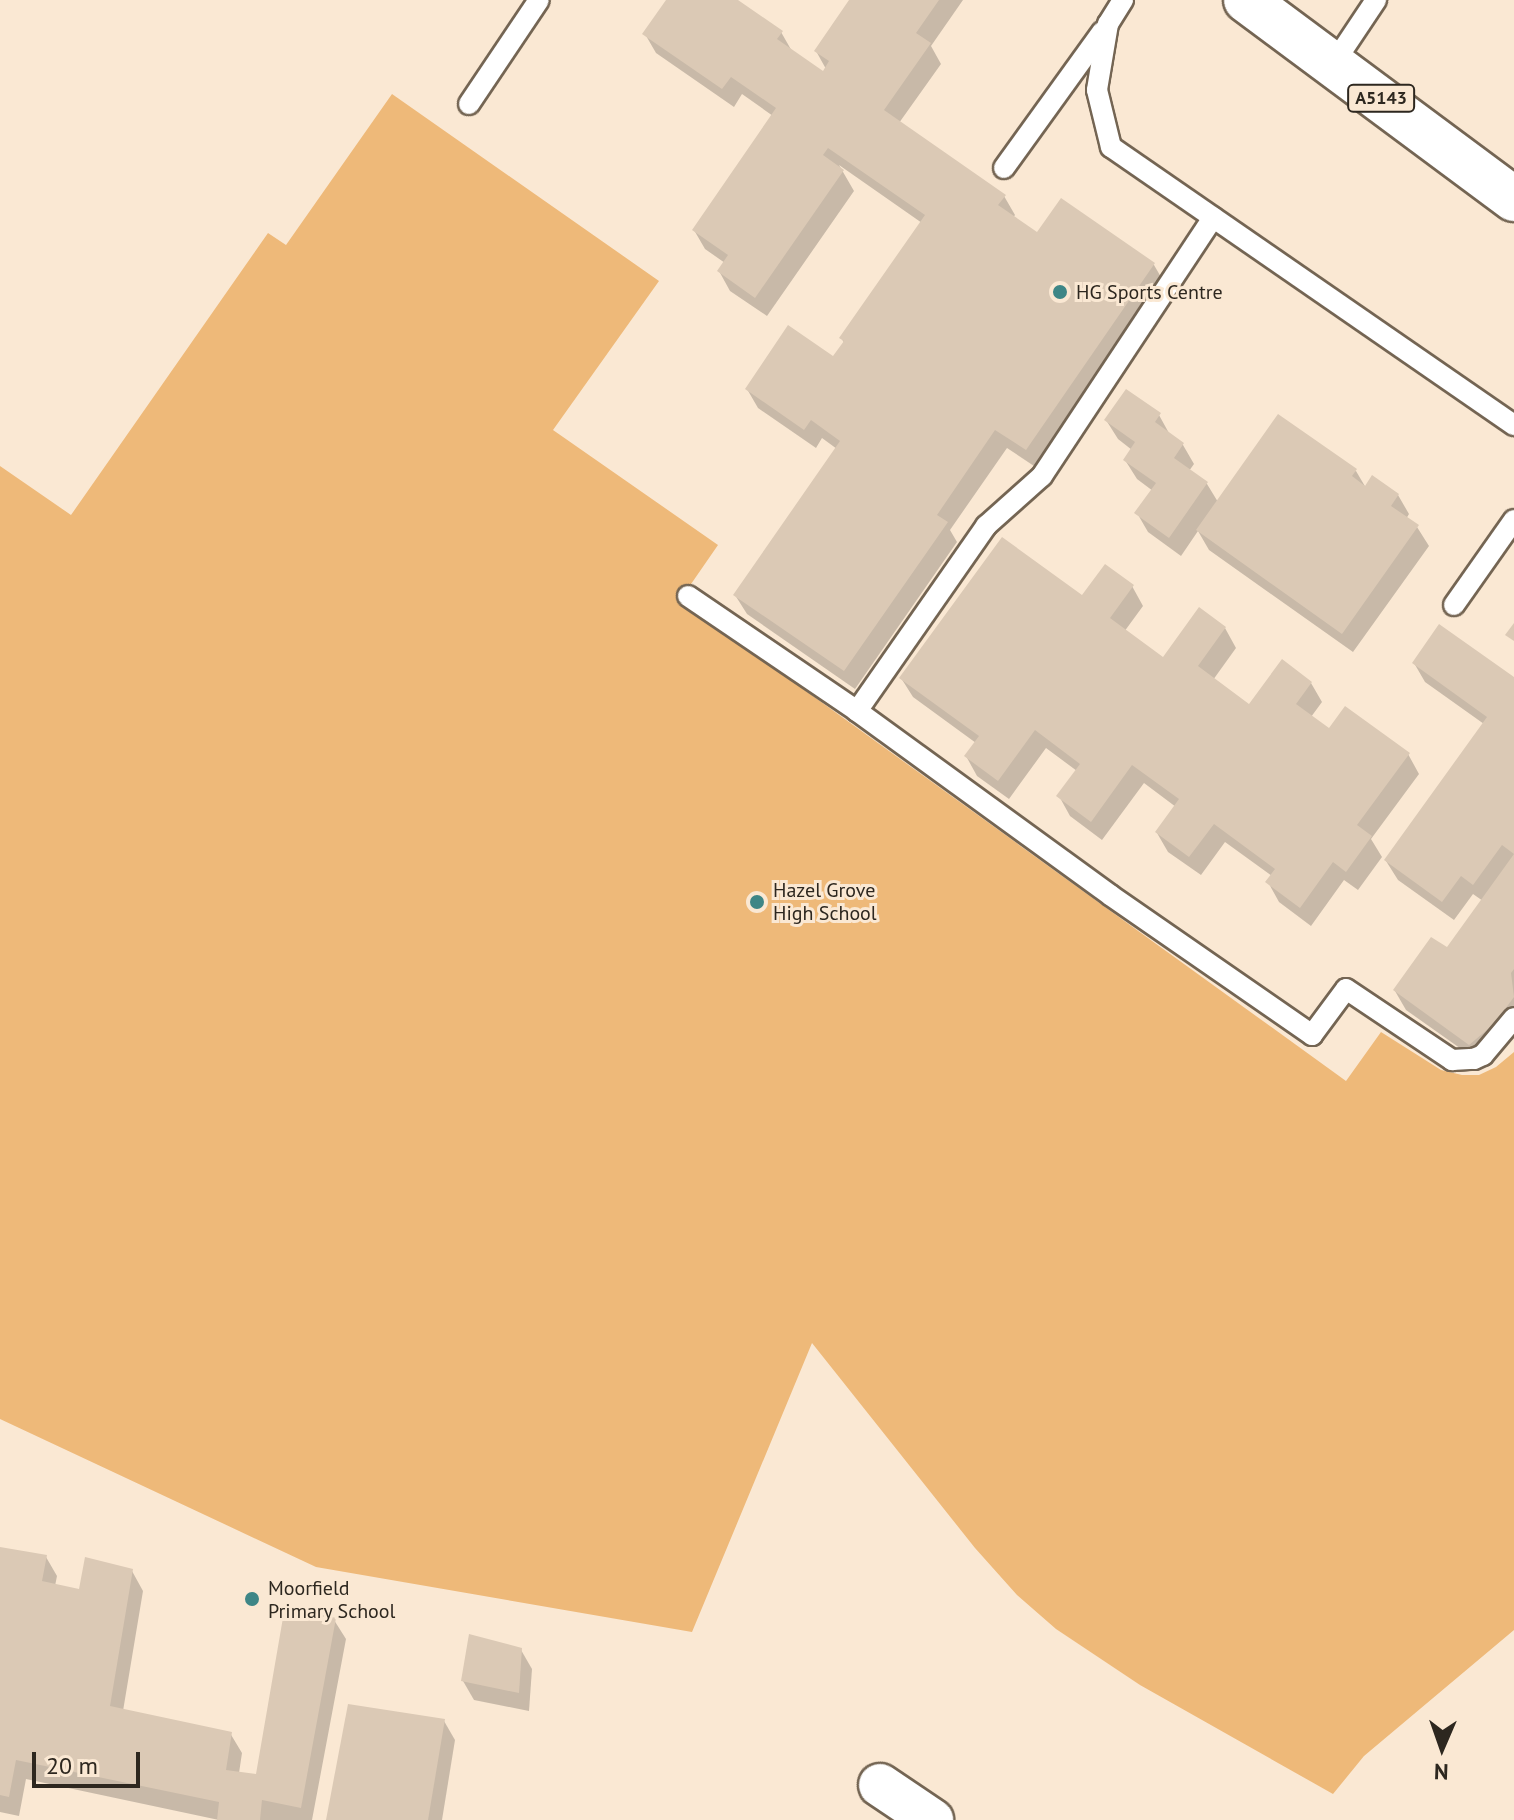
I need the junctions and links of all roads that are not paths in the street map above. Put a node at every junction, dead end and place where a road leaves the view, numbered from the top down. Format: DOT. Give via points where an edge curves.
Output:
graph roads {
  1 [pos="539,0"];
  2 [pos="1123,0"];
  3 [pos="1246,0"];
  4 [pos="1376,0"];
  5 [pos="1108,24"];
  6 [pos="1334,63"];
  7 [pos="469,104"];
  8 [pos="1004,168"];
  9 [pos="1514,199"];
  10 [pos="1213,218"];
  11 [pos="1514,425"];
  12 [pos="1514,520"];
  13 [pos="688,596"];
  14 [pos="1454,605"];
  15 [pos="857,711"];
  16 [pos="1514,1018"];
  17 [pos="880,1785"];
  18 [pos="932,1820"];
  1 -- 7 [label="lane"];
  2 -- 5 [label="lane"];
  3 -- 6 [label="main road, A5143"];
  4 -- 6 [label="lane"];
  5 -- 8 [label="lane"];
  5 -- 10 [label="lane" via="1097,90 1111,147"];
  6 -- 9 [label="main road, A5143"];
  10 -- 11 [label="lane"];
  10 -- 15 [label="lane" via="1042,476 986,526"];
  12 -- 14 [label="lane"];
  13 -- 15 [label="lane"];
  15 -- 16 [label="lane" via="1312,1035 1346,989 1452,1060 1483,1055"];
  17 -- 18 [label="street"];
}
